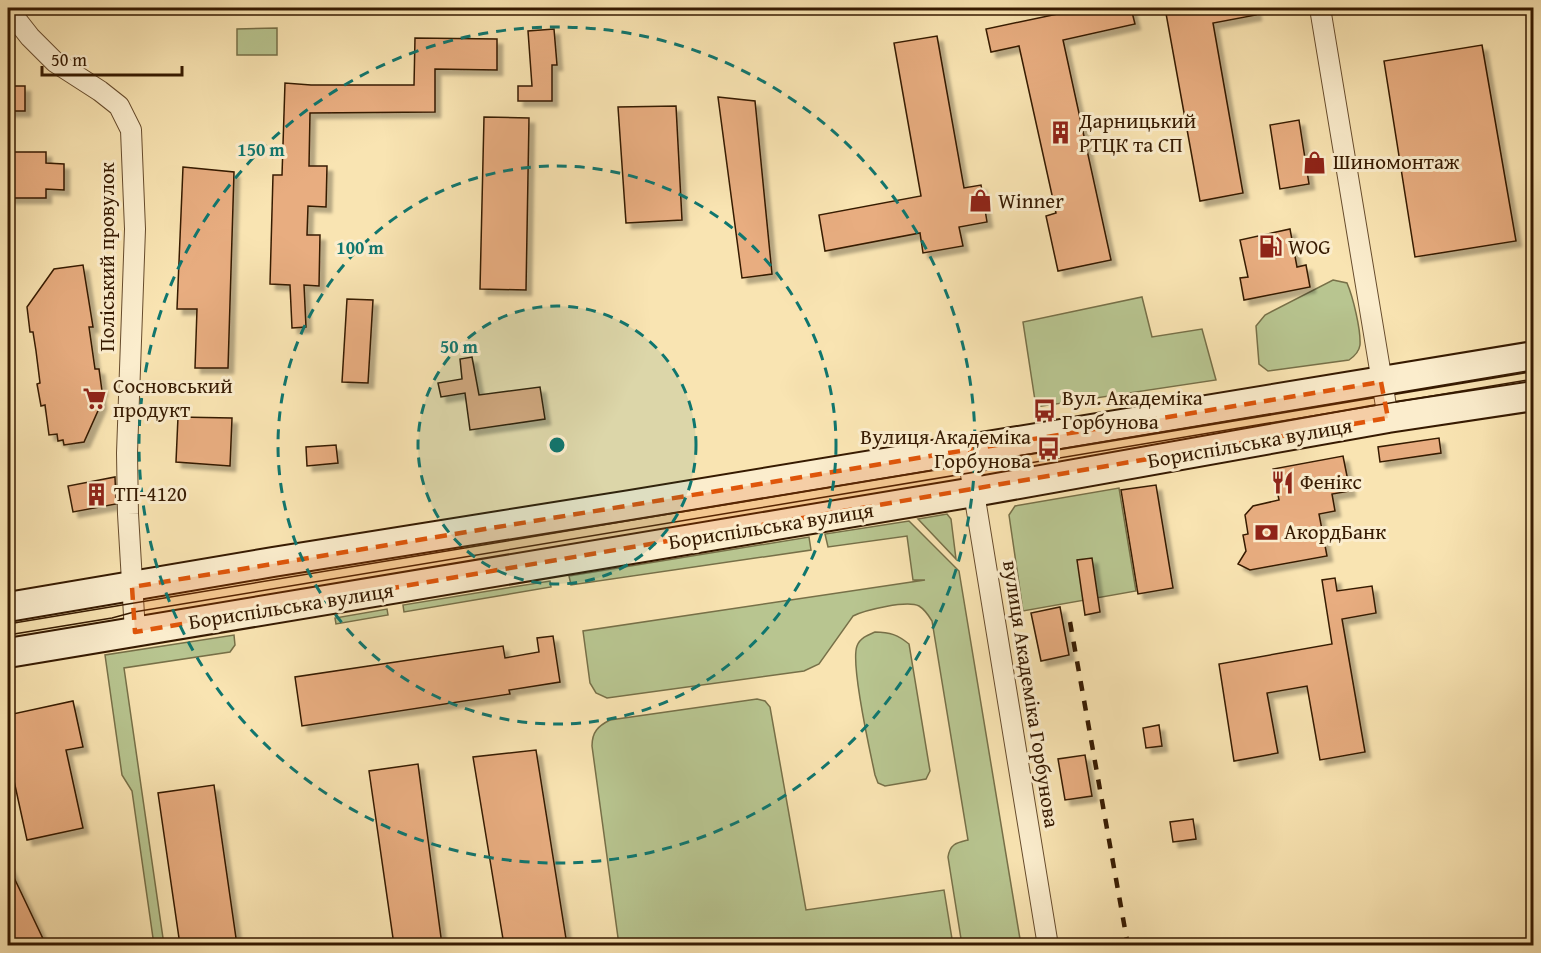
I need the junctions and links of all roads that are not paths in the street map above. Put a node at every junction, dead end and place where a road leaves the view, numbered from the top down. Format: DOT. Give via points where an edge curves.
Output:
graph roads {
  1 [pos="1320,8"];
  2 [pos="8,9"];
  3 [pos="1533,356"];
  4 [pos="1381,382"];
  5 [pos="1533,396"];
  6 [pos="1388,418"];
  7 [pos="967,450"];
  8 [pos="974,492"];
  9 [pos="132,587"];
  10 [pos="8,607"];
  11 [pos="135,632"];
  12 [pos="8,653"];
  13 [pos="1048,945"];
  1 -- 4 [label="street"];
  2 -- 9 [label="street, Поліський провулок" via="55,62 119,106 131,130 135,229 127,453"];
  3 -- 4 [label="main road, Бориспільська вулиця"];
  4 -- 6 [label="street"];
  4 -- 7 [label="main road, Бориспільська вулиця"];
  5 -- 6 [label="main road, Бориспільська вулиця"];
  6 -- 8 [label="main road, Бориспільська вулиця"];
  7 -- 8 [label="street, вулиця Академіка Горбунова"];
  7 -- 9 [label="main road, Бориспільська вулиця"];
  8 -- 11 [label="main road, Бориспільська вулиця"];
  8 -- 13 [label="street, вулиця Академіка Горбунова"];
  9 -- 10 [label="main road, Бориспільська вулиця"];
  9 -- 11 [label="street, Поліський провулок"];
  11 -- 12 [label="main road, Бориспільська вулиця"];
}
